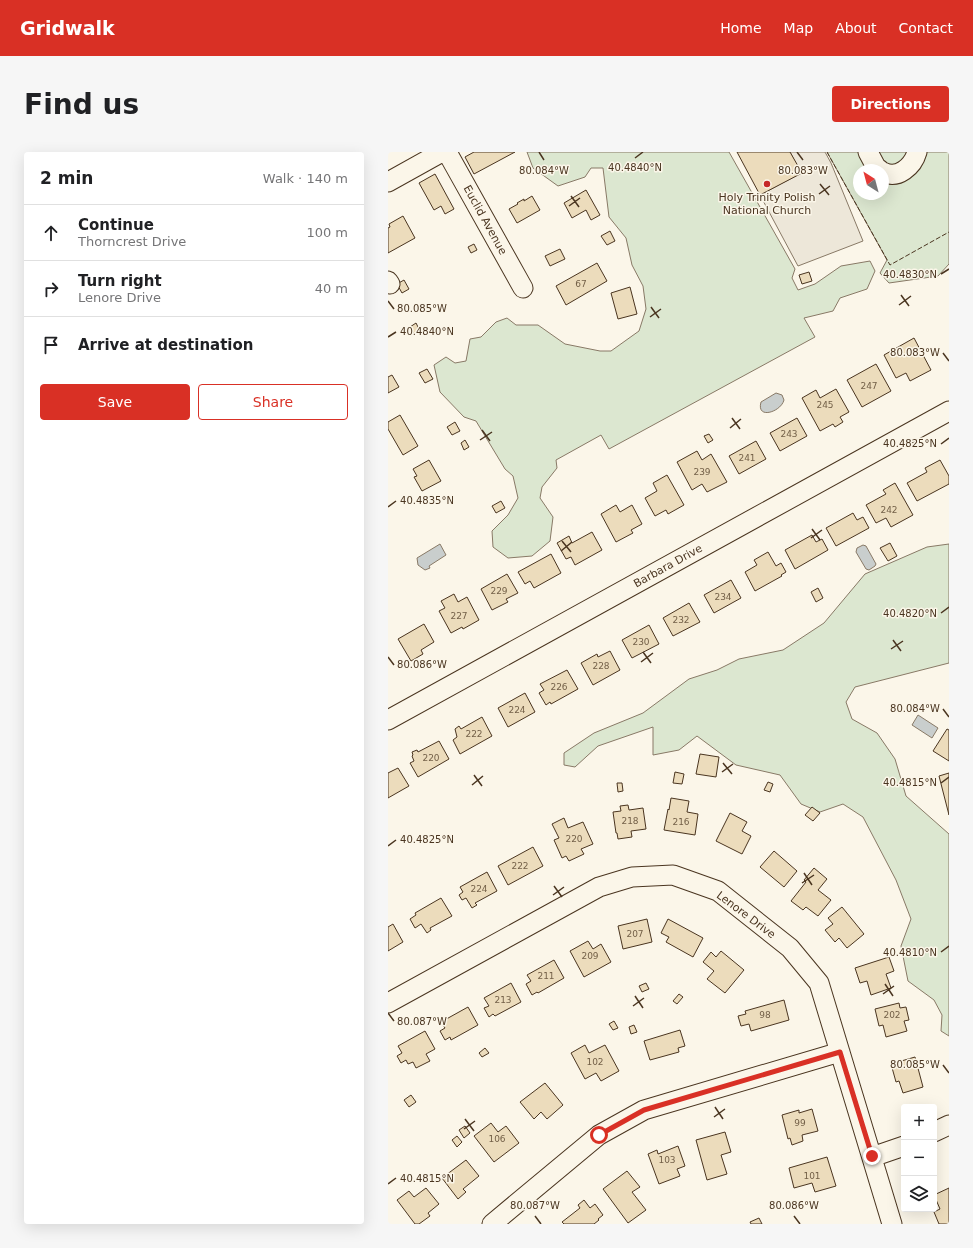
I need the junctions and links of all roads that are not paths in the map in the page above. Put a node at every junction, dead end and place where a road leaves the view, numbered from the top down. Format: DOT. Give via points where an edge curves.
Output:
graph roads {
  1 [pos="442,152"];
  2 [pos="447,152"];
  3 [pos="868,152"];
  4 [pos="917,152"];
  5 [pos="874,164"];
  6 [pos="889,173"];
  7 [pos="388,182"];
  8 [pos="523,288"];
  9 [pos="949,411"];
  10 [pos="388,720"];
  11 [pos="388,1003"];
  12 [pos="840,1052"];
  13 [pos="949,1125"];
  14 [pos="937,1131"];
  15 [pos="901,1147"];
  16 [pos="872,1156"];
  17 [pos="492,1224"];
  18 [pos="892,1224"];
  1 -- 7 [label="street"];
  2 -- 8 [label="street, Euclid Avenue"];
  3 -- 5 [label="street"];
  4 -- 6 [label="street" via="911,164 903,171"];
  9 -- 10 [label="street, Barbara Drive"];
  11 -- 12 [label="street, Lenore Drive" via="599,887 632,878 674,875 718,891 790,948 819,984"];
  12 -- 16 [label="street, Lenore Drive"];
  12 -- 17 [label="street" via="644,1110 599,1135"];
  13 -- 14 [label="street"];
  15 -- 16 [label="street"];
  16 -- 18 [label="street, Lenore Drive"];
}
